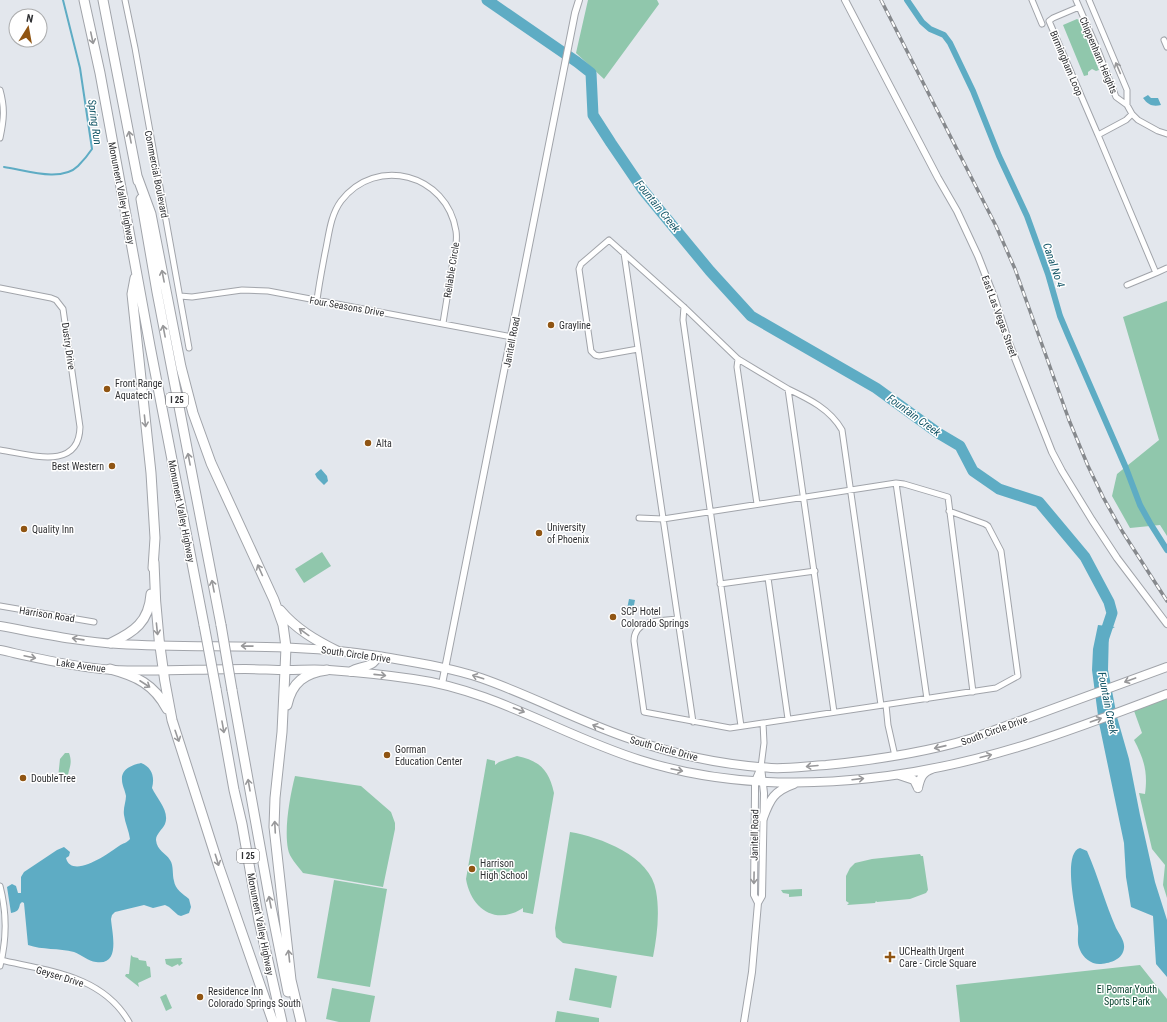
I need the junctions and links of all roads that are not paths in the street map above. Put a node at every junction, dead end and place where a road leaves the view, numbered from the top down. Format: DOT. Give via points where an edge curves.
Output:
graph roads {
  1 [pos="84,0"];
  2 [pos="103,0"];
  3 [pos="125,0"];
  4 [pos="580,0"];
  5 [pos="845,0"];
  6 [pos="1032,0"];
  7 [pos="1076,0"];
  8 [pos="1089,0"];
  9 [pos="1079,8"];
  10 [pos="1042,24"];
  11 [pos="1164,40"];
  12 [pos="1167,47"];
  13 [pos="0,90"];
  14 [pos="1127,105"];
  15 [pos="1132,114"];
  16 [pos="1167,134"];
  17 [pos="1098,135"];
  18 [pos="0,138"];
  19 [pos="137,176"];
  20 [pos="624,253"];
  21 [pos="1167,268"];
  22 [pos="136,271"];
  23 [pos="1156,273"];
  24 [pos="1127,285"];
  25 [pos="0,288"];
  26 [pos="180,296"];
  27 [pos="316,300"];
  28 [pos="684,307"];
  29 [pos="442,323"];
  30 [pos="512,337"];
  31 [pos="189,348"];
  32 [pos="638,349"];
  33 [pos="738,359"];
  34 [pos="788,389"];
  35 [pos="0,450"];
  36 [pos="896,483"];
  37 [pos="851,490"];
  38 [pos="804,497"];
  39 [pos="757,504"];
  40 [pos="949,511"];
  41 [pos="710,512"];
  42 [pos="639,518"];
  43 [pos="663,518"];
  44 [pos="154,562"];
  45 [pos="815,571"];
  46 [pos="768,578"];
  47 [pos="720,584"];
  48 [pos="0,606"];
  49 [pos="276,606"];
  50 [pos="678,619"];
  51 [pos="94,622"];
  52 [pos="1167,624"];
  53 [pos="0,626"];
  54 [pos="111,643"];
  55 [pos="160,645"];
  56 [pos="286,647"];
  57 [pos="0,650"];
  58 [pos="337,651"];
  59 [pos="378,656"];
  60 [pos="1167,667"];
  61 [pos="110,669"];
  62 [pos="446,669"];
  63 [pos="285,670"];
  64 [pos="327,670"];
  65 [pos="164,671"];
  66 [pos="349,672"];
  67 [pos="442,684"];
  68 [pos="973,692"];
  69 [pos="1167,694"];
  70 [pos="927,699"];
  71 [pos="884,705"];
  72 [pos="834,712"];
  73 [pos="788,719"];
  74 [pos="172,720"];
  75 [pos="693,722"];
  76 [pos="763,723"];
  77 [pos="741,726"];
  78 [pos="282,732"];
  79 [pos="895,756"];
  80 [pos="761,767"];
  81 [pos="937,767"];
  82 [pos="896,774"];
  83 [pos="759,781"];
  84 [pos="799,783"];
  85 [pos="763,818"];
  86 [pos="0,886"];
  87 [pos="758,903"];
  88 [pos="1,960"];
  89 [pos="0,966"];
  90 [pos="129,1022"];
  91 [pos="273,1022"];
  92 [pos="282,1022"];
  93 [pos="295,1022"];
  94 [pos="301,1022"];
  95 [pos="744,1022"];
  1 -- 22 [label="highway, Monument Valley Highway / I 25, one-way"];
  19 -- 2 [label="highway, Monument Valley Highway / I 25, one-way"];
  3 -- 26 [label="street, Commercial Boulevard"];
  4 -- 30 [label="street, Janitell Road" via="575,13 546,156"];
  5 -- 52 [label="street, East Las Vegas Street" via="978,256 1039,420 1059,465 1117,558"];
  6 -- 10 [label="street, Birmingham Loop"];
  7 -- 9 [label="street, Chippenham Heights"];
  14 -- 8 [label="street, Chippenham Heights, one-way" via="1127,90"];
  9 -- 14 [label="street, Chippenham Heights" via="1116,97"];
  9 -- 17 [label="street, Birmingham Loop" via="1049,21"];
  11 -- 12 [label="street"];
  13 -- 18 [label="street" via="4,104"];
  14 -- 15 [label="street, Chippenham Heights"];
  15 -- 16 [label="street, Chippenham Heights" via="1138,120"];
  15 -- 17 [label="street"];
  17 -- 23 [label="street, Birmingham Loop"];
  49 -- 19 [label="highway, one-way" via="211,463 193,413 181,367 151,214"];
  93 -- 19 [label="highway, Monument Valley Highway / I 25, one-way, bridge" via="270,902"];
  20 -- 28 [label="street"];
  20 -- 32 [label="street"];
  20 -- 32 [label="street" via="609,240 580,267 591,351 599,356"];
  21 -- 23 [label="street"];
  22 -- 44 [label="highway, one-way" via="132,294 151,473"];
  22 -- 92 [label="highway, Monument Valley Highway / I 25, one-way, bridge" via="259,921"];
  23 -- 24 [label="street"];
  25 -- 35 [label="street, Dustry Drive" via="52,298 63,309 80,427 79,439 73,450 62,456"];
  26 -- 27 [label="street, Four Seasons Drive" via="192,297 250,290"];
  26 -- 31 [label="street, Commercial Boulevard"];
  27 -- 29 [label="street, Four Seasons Drive"];
  27 -- 29 [label="street, Reliable Circle" via="330,228 334,214 342,201 354,188 367,180 383,176 403,176 431,188 445,202 454,224 457,237"];
  28 -- 33 [label="street"];
  28 -- 41 [label="street" via="683,320"];
  29 -- 30 [label="street, Four Seasons Drive"];
  30 -- 62 [label="street, Janitell Road"];
  32 -- 43 [label="street"];
  33 -- 34 [label="street"];
  33 -- 39 [label="street" via="737,367"];
  34 -- 37 [label="street" via="820,406 839,424"];
  34 -- 38 [label="street"];
  36 -- 37 [label="street"];
  36 -- 40 [label="street" via="948,497"];
  36 -- 70 [label="street"];
  37 -- 38 [label="street"];
  37 -- 71 [label="street"];
  38 -- 39 [label="street"];
  38 -- 45 [label="street"];
  39 -- 41 [label="street"];
  40 -- 68 [label="street"];
  40 -- 68 [label="street" via="988,526 998,544 1018,676 996,688"];
  41 -- 43 [label="street"];
  41 -- 47 [label="street"];
  42 -- 43 [label="street"];
  43 -- 50 [label="street"];
  44 -- 54 [label="highway" via="150,600 145,616 135,629"];
  44 -- 55 [label="highway, one-way"];
  45 -- 46 [label="street"];
  45 -- 72 [label="street"];
  46 -- 47 [label="street"];
  46 -- 73 [label="street"];
  47 -- 77 [label="street"];
  48 -- 51 [label="street, Harrison Road"];
  49 -- 56 [label="highway" via="282,619"];
  58 -- 49 [label="highway, one-way" via="302,631"];
  50 -- 75 [label="street"];
  50 -- 75 [label="street" via="648,623 635,632 644,712"];
  54 -- 53 [label="main road, one-way" via="77,640"];
  54 -- 55 [label="main road"];
  56 -- 55 [label="main road, South Circle Drive, one-way"];
  55 -- 65 [label="highway"];
  56 -- 58 [label="main road, South Circle Drive"];
  56 -- 63 [label="highway"];
  57 -- 61 [label="main road, Lake Avenue, one-way" via="60,663"];
  58 -- 59 [label="main road, South Circle Drive"];
  59 -- 62 [label="main road, South Circle Drive"];
  59 -- 66 [label="main road" via="372,665"];
  60 -- 79 [label="main road, South Circle Drive, one-way" via="959,743"];
  61 -- 65 [label="main road, Lake Avenue"];
  61 -- 74 [label="highway, one-way" via="128,674 153,689"];
  62 -- 67 [label="street, Janitell Road"];
  80 -- 62 [label="main road, South Circle Drive, one-way" via="693,756 634,741 484,680"];
  63 -- 64 [label="main road, South Circle Drive"];
  63 -- 65 [label="main road, South Circle Drive"];
  63 -- 78 [label="highway"];
  64 -- 66 [label="main road, South Circle Drive"];
  64 -- 78 [label="highway" via="310,673 297,683 288,702"];
  65 -- 74 [label="highway"];
  66 -- 67 [label="main road, South Circle Drive, one-way"];
  67 -- 83 [label="main road, South Circle Drive, one-way" via="521,711 639,760 700,774"];
  68 -- 70 [label="street"];
  81 -- 69 [label="main road, South Circle Drive, one-way" via="997,753"];
  70 -- 71 [label="street"];
  71 -- 72 [label="street"];
  71 -- 79 [label="street"];
  72 -- 73 [label="street"];
  73 -- 76 [label="street"];
  74 -- 91 [label="highway, one-way" via="219,867"];
  75 -- 77 [label="street" via="725,728"];
  76 -- 77 [label="street"];
  76 -- 80 [label="street, Janitell Road"];
  94 -- 78 [label="highway, one-way" via="291,980 274,827"];
  79 -- 80 [label="main road, South Circle Drive, one-way" via="801,767"];
  80 -- 83 [label="street, Janitell Road"];
  81 -- 82 [label="main road, South Circle Drive"];
  81 -- 82 [label="main road" via="928,770 922,776 918,788 914,780"];
  84 -- 82 [label="main road, South Circle Drive, one-way" via="835,782"];
  83 -- 84 [label="main road, South Circle Drive"];
  83 -- 85 [label="street, Janitell Road"];
  83 -- 87 [label="street, Janitell Road, one-way" via="754,895"];
  84 -- 85 [label="main road" via="775,794"];
  85 -- 87 [label="street, Janitell Road" via="762,896"];
  86 -- 88 [label="street" via="6,926"];
  87 -- 95 [label="street, Janitell Road" via="752,972"];
  88 -- 89 [label="street"];
  88 -- 90 [label="street, Geyser Drive" via="62,974 83,982 118,1005"];
}
